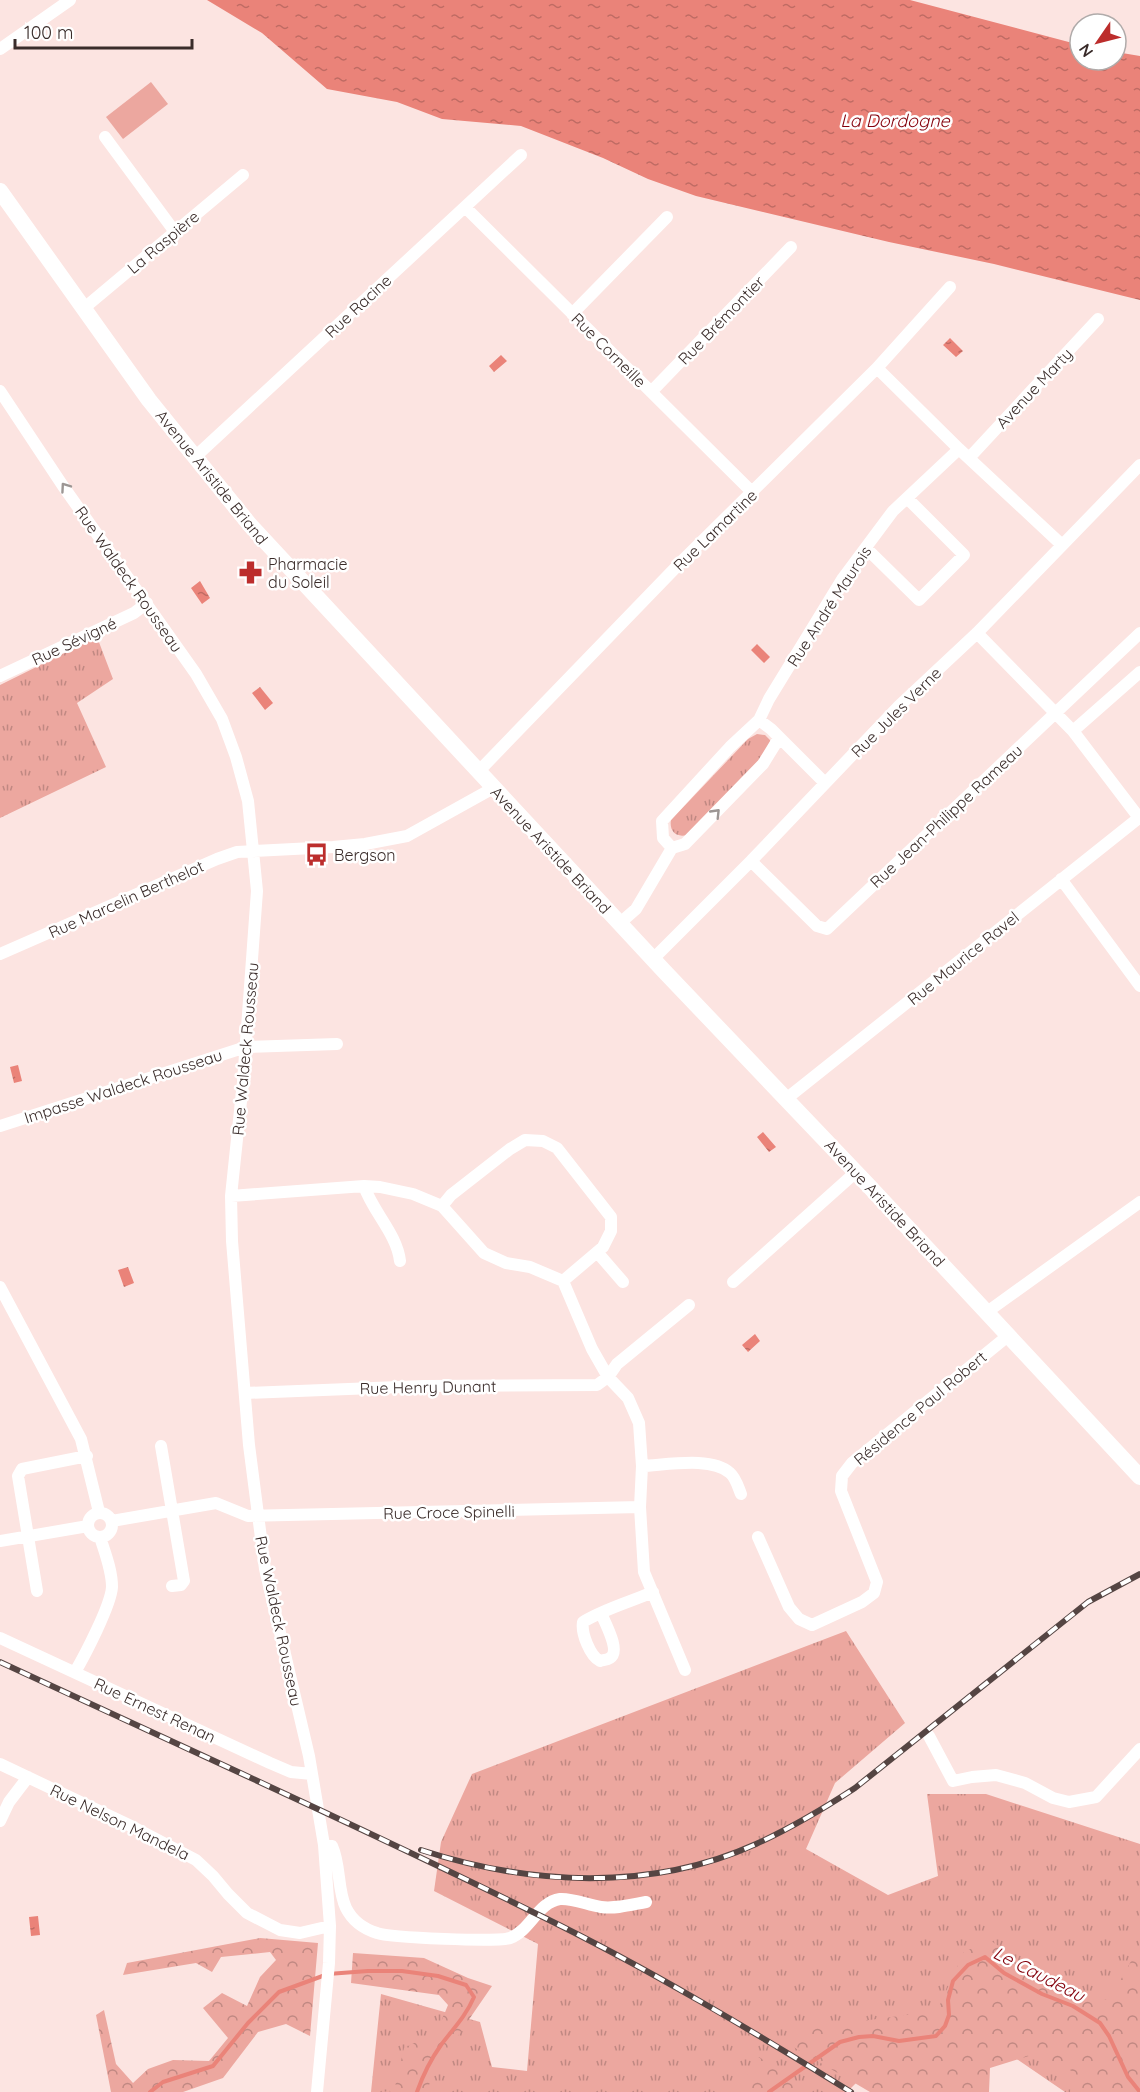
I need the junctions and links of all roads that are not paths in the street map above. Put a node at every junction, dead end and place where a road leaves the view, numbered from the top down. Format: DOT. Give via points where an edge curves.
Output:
graph roads {
  1 [pos="70,0"];
  2 [pos="0,49"];
  3 [pos="105,137"];
  4 [pos="521,155"];
  5 [pos="243,175"];
  6 [pos="0,191"];
  7 [pos="465,207"];
  8 [pos="667,217"];
  9 [pos="175,232"];
  10 [pos="791,247"];
  11 [pos="950,287"];
  12 [pos="83,309"];
  13 [pos="572,314"];
  14 [pos="1098,319"];
  15 [pos="877,368"];
  16 [pos="0,391"];
  17 [pos="651,392"];
  18 [pos="959,449"];
  19 [pos="195,457"];
  20 [pos="970,457"];
  21 [pos="1140,465"];
  22 [pos="753,492"];
  23 [pos="907,498"];
  24 [pos="1062,545"];
  25 [pos="866,548"];
  26 [pos="147,603"];
  27 [pos="977,633"];
  28 [pos="1140,633"];
  29 [pos="1140,672"];
  30 [pos="0,676"];
  31 [pos="1056,713"];
  32 [pos="759,720"];
  33 [pos="1072,731"];
  34 [pos="779,738"];
  35 [pos="478,772"];
  36 [pos="825,783"];
  37 [pos="492,787"];
  38 [pos="1140,818"];
  39 [pos="672,848"];
  40 [pos="254,852"];
  41 [pos="751,861"];
  42 [pos="1061,879"];
  43 [pos="620,923"];
  44 [pos="0,954"];
  45 [pos="653,959"];
  46 [pos="1140,986"];
  47 [pos="337,1044"];
  48 [pos="246,1047"];
  49 [pos="786,1100"];
  50 [pos="0,1126"];
  51 [pos="856,1172"];
  52 [pos="364,1186"];
  53 [pos="231,1196"];
  54 [pos="1140,1202"];
  55 [pos="442,1206"];
  56 [pos="597,1252"];
  57 [pos="400,1261"];
  58 [pos="562,1281"];
  59 [pos="622,1282"];
  60 [pos="733,1282"];
  61 [pos="0,1287"];
  62 [pos="689,1305"];
  63 [pos="987,1312"];
  64 [pos="1009,1335"];
  65 [pos="608,1377"];
  66 [pos="245,1394"];
  67 [pos="161,1446"];
  68 [pos="87,1456"];
  69 [pos="642,1466"];
  70 [pos="1140,1477"];
  71 [pos="741,1494"];
  72 [pos="640,1507"];
  73 [pos="172,1510"];
  74 [pos="99,1512"];
  75 [pos="257,1515"];
  76 [pos="112,1521"];
  77 [pos="88,1526"];
  78 [pos="28,1537"];
  79 [pos="100,1537"];
  80 [pos="758,1538"];
  81 [pos="0,1541"];
  82 [pos="172,1586"];
  83 [pos="37,1591"];
  84 [pos="652,1592"];
  85 [pos="601,1613"];
  86 [pos="0,1638"];
  87 [pos="685,1670"];
  88 [pos="75,1672"];
  89 [pos="929,1736"];
  90 [pos="1140,1749"];
  91 [pos="1135,1758"];
  92 [pos="0,1764"];
  93 [pos="312,1774"];
  94 [pos="28,1777"];
  95 [pos="0,1821"];
  96 [pos="324,1845"];
  97 [pos="646,1902"];
  98 [pos="330,1926"];
  99 [pos="317,2092"];
  1 -- 2 [label="street"];
  3 -- 9 [label="street"];
  4 -- 7 [label="street, Rue Racine"];
  5 -- 9 [label="street, La Raspière"];
  6 -- 12 [label="main road, Avenue Aristide Briand"];
  7 -- 13 [label="street, Rue Corneille"];
  7 -- 19 [label="street, Rue Racine"];
  8 -- 13 [label="street"];
  9 -- 12 [label="street, La Raspière"];
  10 -- 17 [label="street, Rue Brémontier"];
  11 -- 15 [label="street, Rue Lamartine"];
  12 -- 19 [label="main road, Avenue Aristide Briand" via="148,400"];
  13 -- 17 [label="street, Rue Corneille"];
  14 -- 20 [label="street, Avenue Marty"];
  15 -- 18 [label="street"];
  15 -- 22 [label="street, Rue Lamartine"];
  26 -- 16 [label="street, Rue Waldeck Rousseau, one-way"];
  17 -- 22 [label="street, Rue Corneille"];
  18 -- 20 [label="street"];
  18 -- 23 [label="street, Rue André Maurois"];
  19 -- 35 [label="main road, Avenue Aristide Briand" via="257,533"];
  20 -- 24 [label="street"];
  21 -- 24 [label="street, Rue Jules Verne"];
  22 -- 35 [label="street, Rue Lamartine"];
  23 -- 25 [label="street, Rue André Maurois"];
  23 -- 25 [label="street" via="964,555 919,600"];
  24 -- 27 [label="street, Rue Jules Verne"];
  25 -- 32 [label="street, Rue André Maurois" via="843,579"];
  26 -- 30 [label="street, Rue Sévigné" via="134,613"];
  26 -- 40 [label="street, Rue Waldeck Rousseau" via="222,719 248,801"];
  27 -- 31 [label="street"];
  27 -- 36 [label="street, Rue Jules Verne"];
  28 -- 31 [label="street, Rue Jean-Philippe Rameau"];
  29 -- 33 [label="street"];
  31 -- 33 [label="street"];
  31 -- 41 [label="street, Rue Jean-Philippe Rameau" via="827,929 817,926"];
  32 -- 34 [label="street"];
  32 -- 39 [label="street, Rue André Maurois" via="662,821 663,838"];
  33 -- 38 [label="street"];
  34 -- 36 [label="street"];
  39 -- 34 [label="street, one-way" via="685,844 764,764"];
  35 -- 37 [label="main road, Avenue Aristide Briand"];
  36 -- 41 [label="street, Rue Jules Verne"];
  37 -- 40 [label="street, Rue Marcelin Berthelot" via="407,836 364,844"];
  37 -- 43 [label="main road, Avenue Aristide Briand"];
  38 -- 42 [label="street, Rue Maurice Ravel"];
  39 -- 43 [label="street" via="636,909"];
  40 -- 44 [label="street, Rue Marcelin Berthelot" via="237,852 217,859"];
  40 -- 48 [label="street, Rue Waldeck Rousseau" via="257,891"];
  41 -- 45 [label="street, Rue Jules Verne"];
  42 -- 46 [label="street"];
  42 -- 49 [label="street, Rue Maurice Ravel"];
  43 -- 45 [label="main road, Avenue Aristide Briand"];
  45 -- 49 [label="main road, Avenue Aristide Briand"];
  47 -- 48 [label="street, Impasse Waldeck Rousseau"];
  48 -- 50 [label="street, Impasse Waldeck Rousseau"];
  48 -- 53 [label="street, Rue Waldeck Rousseau"];
  49 -- 51 [label="main road, Avenue Aristide Briand"];
  51 -- 60 [label="street"];
  51 -- 63 [label="main road, Avenue Aristide Briand"];
  52 -- 53 [label="street"];
  52 -- 55 [label="street" via="413,1194"];
  52 -- 57 [label="street" via="399,1249"];
  53 -- 66 [label="street, Rue Waldeck Rousseau"];
  54 -- 63 [label="street"];
  55 -- 56 [label="street" via="510,1149 525,1140 543,1141 557,1148 611,1217 611,1231"];
  55 -- 58 [label="street" via="484,1253"];
  56 -- 58 [label="street"];
  56 -- 59 [label="street"];
  58 -- 65 [label="street"];
  61 -- 68 [label="street"];
  62 -- 65 [label="street" via="617,1364"];
  63 -- 64 [label="main road, Avenue Aristide Briand"];
  64 -- 70 [label="main road, Avenue Aristide Briand"];
  64 -- 80 [label="street, Résidence Paul Robert" via="858,1458 842,1476 841,1491 877,1582 874,1593 812,1624 799,1619 789,1607"];
  65 -- 66 [label="street, Rue Henry Dunant" via="597,1385 424,1386"];
  65 -- 69 [label="street" via="628,1398 639,1423"];
  66 -- 75 [label="street, Rue Waldeck Rousseau"];
  67 -- 73 [label="street"];
  68 -- 74 [label="street"];
  68 -- 78 [label="street" via="22,1469 18,1476"];
  69 -- 71 [label="street" via="721,1466 732,1474"];
  69 -- 72 [label="street"];
  72 -- 75 [label="street, Rue Croce Spinelli"];
  72 -- 84 [label="street" via="642,1563"];
  73 -- 75 [label="street, Rue Croce Spinelli" via="216,1503 248,1516"];
  73 -- 76 [label="street, Rue Croce Spinelli"];
  73 -- 82 [label="street" via="184,1581"];
  74 -- 76 [label="street"];
  74 -- 77 [label="street" via="92,1516"];
  75 -- 93 [label="street, Rue Waldeck Rousseau" via="265,1569"];
  76 -- 79 [label="street" via="110,1532"];
  77 -- 78 [label="street"];
  77 -- 79 [label="street" via="93,1535"];
  78 -- 81 [label="street"];
  78 -- 83 [label="street"];
  79 -- 88 [label="street" via="112,1586 109,1602"];
  84 -- 85 [label="street"];
  84 -- 87 [label="street"];
  86 -- 88 [label="street, Rue Ernest Renan"];
  88 -- 93 [label="street, Rue Ernest Renan" via="270,1763 291,1772"];
  89 -- 91 [label="street" via="953,1781 996,1775 1069,1802 1096,1797"];
  90 -- 91 [label="street"];
  92 -- 94 [label="street, Rue Nelson Mandela"];
  93 -- 96 [label="street, Rue Waldeck Rousseau"];
  94 -- 95 [label="street"];
  94 -- 98 [label="street, Rue Nelson Mandela" via="196,1860 247,1913 280,1930 300,1933"];
  96 -- 97 [label="street" via="332,1846 338,1858 346,1908 358,1925 379,1934 510,1938 546,1905 560,1899 612,1907"];
  96 -- 98 [label="street, Rue Waldeck Rousseau"];
  98 -- 99 [label="street, Rue Waldeck Rousseau"];
}
